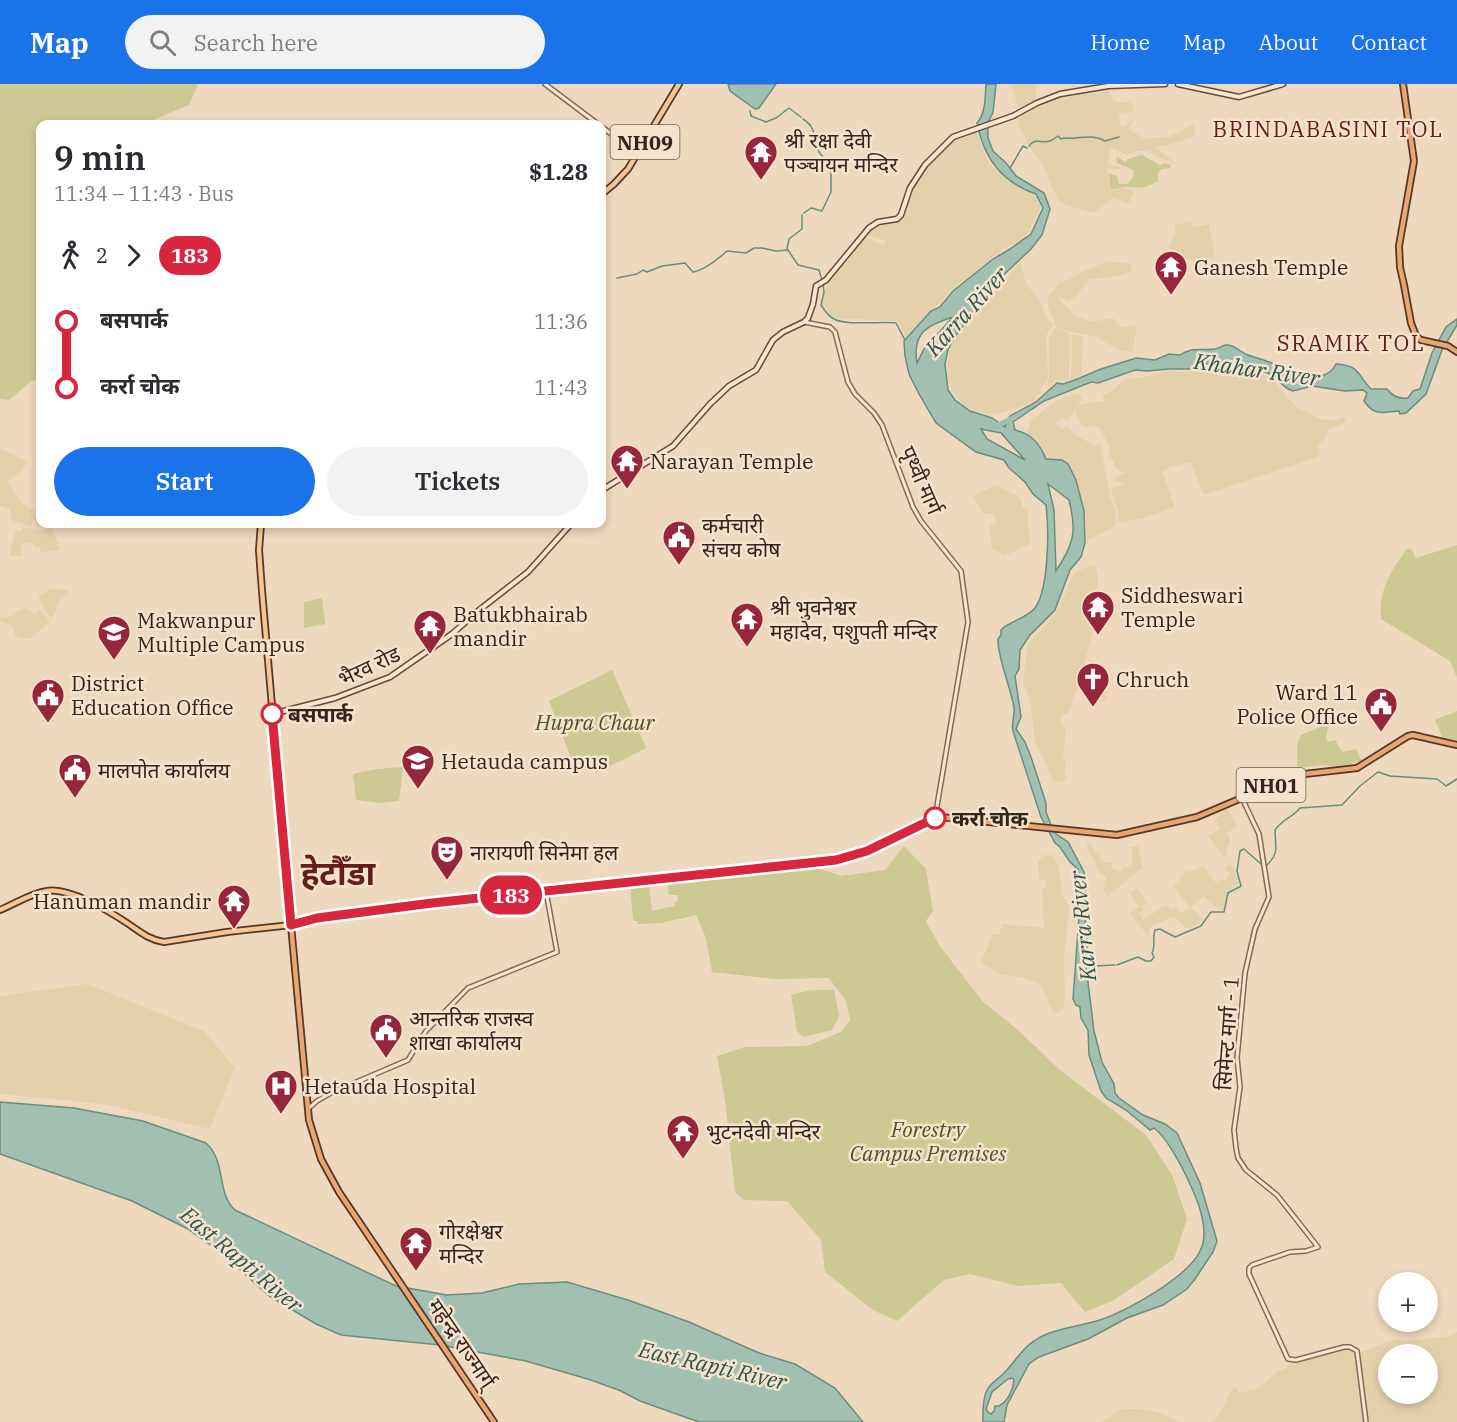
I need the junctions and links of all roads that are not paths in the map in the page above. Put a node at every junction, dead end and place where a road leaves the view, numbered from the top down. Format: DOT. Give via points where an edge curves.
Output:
graph roads {
  1 [pos="544,84"];
  2 [pos="679,84"];
  3 [pos="1165,84"];
  4 [pos="1178,84"];
  5 [pos="1283,84"];
  6 [pos="1403,84"];
  7 [pos="593,120"];
  8 [pos="606,130"];
  9 [pos="639,154"];
  10 [pos="606,191"];
  11 [pos="804,322"];
  12 [pos="1457,352"];
  13 [pos="606,488"];
  14 [pos="261,528"];
  15 [pos="567,528"];
  16 [pos="272,714"];
  17 [pos="1457,745"];
  18 [pos="1242,798"];
  19 [pos="935,818"];
  20 [pos="546,891"];
  21 [pos="0,910"];
  22 [pos="291,925"];
  23 [pos="309,1108"];
  24 [pos="494,1422"];
  25 [pos="1366,1422"];
  1 -- 7 [label="street"];
  2 -- 9 [label="main road, NH09"];
  3 -- 11 [label="main road" via="1108,86 1060,94 953,137 910,188 901,215 869,228 816,286"];
  4 -- 5 [label="main road" via="1239,97"];
  6 -- 12 [label="highway" via="1414,160 1399,246 1400,267 1418,338"];
  8 -- 9 [label="street"];
  9 -- 10 [label="main road, NH09"];
  11 -- 13 [label="main road" via="774,339 756,370 725,390 673,446"];
  11 -- 19 [label="street, पृथ्वी मार्ग" via="830,327 835,332 848,382 882,425 913,507 961,571 968,622"];
  14 -- 16 [label="main road" via="259,550"];
  15 -- 16 [label="main road, भैरव रोड" via="528,572 452,634 390,677 335,698"];
  16 -- 22 [label="main road"];
  17 -- 18 [label="highway, NH01" via="1408,736 1357,768 1296,775"];
  18 -- 19 [label="highway, NH01" via="1197,817 1117,835"];
  18 -- 25 [label="street, सिमेन्ट मार्ग - 1" via="1259,834 1269,897 1255,929 1245,973 1237,1058 1240,1087 1234,1130 1236,1148 1246,1170 1277,1195 1318,1247 1252,1265 1250,1274 1288,1359 1344,1347 1357,1351"];
  19 -- 20 [label="highway" via="867,851 836,860"];
  20 -- 22 [label="highway" via="317,918"];
  20 -- 23 [label="street" via="557,952 468,988 426,1031 408,1060 331,1093"];
  21 -- 22 [label="main road" via="42,892 54,891 109,911 154,941 164,942"];
  22 -- 23 [label="highway, महेन्द्र राज्मार्ग्"];
  23 -- 24 [label="highway, महेन्द्र राज्मार्ग्" via="312,1132 339,1192"];
}
